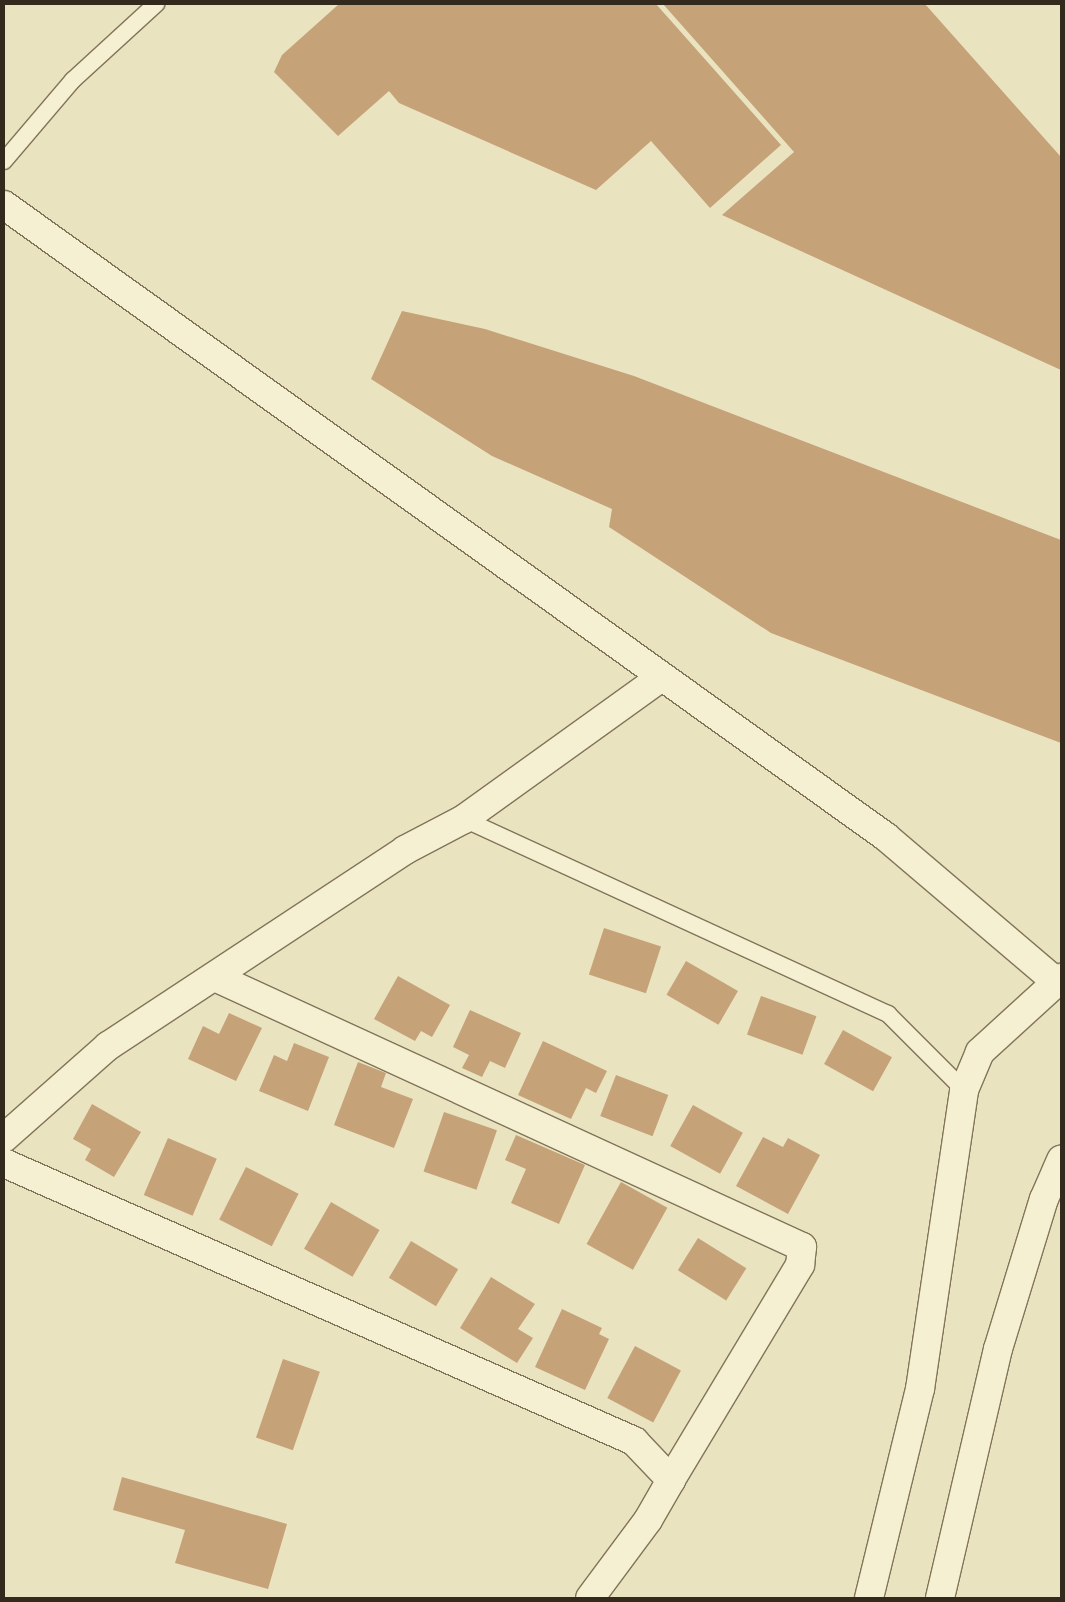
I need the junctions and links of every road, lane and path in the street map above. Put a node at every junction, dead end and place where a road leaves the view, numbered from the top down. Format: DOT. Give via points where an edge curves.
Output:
graph roads {
  1 [pos="156,4"];
  2 [pos="4,161"];
  3 [pos="4,205"];
  4 [pos="660,678"];
  5 [pos="464,819"];
  6 [pos="217,978"];
  7 [pos="1059,982"];
  8 [pos="964,1090"];
  9 [pos="4,1138"];
  10 [pos="1061,1160"];
  11 [pos="4,1163"];
  12 [pos="671,1480"];
  13 [pos="590,1598"];
  14 [pos="868,1598"];
  15 [pos="940,1598"];
  1 -- 2 [label="lane" via="73,80"];
  3 -- 4 [label="street"];
  4 -- 5 [label="street"];
  4 -- 7 [label="street" via="886,837"];
  5 -- 6 [label="street" via="405,850"];
  5 -- 8 [label="lane" via="888,1014"];
  6 -- 9 [label="street" via="108,1046"];
  6 -- 12 [label="street" via="802,1247 800,1265"];
  7 -- 8 [label="street" via="980,1052"];
  8 -- 14 [label="street" via="920,1389"];
  10 -- 15 [label="street" via="1044,1199 998,1349"];
  11 -- 12 [label="street" via="634,1441"];
  12 -- 13 [label="street" via="648,1520"];
}
